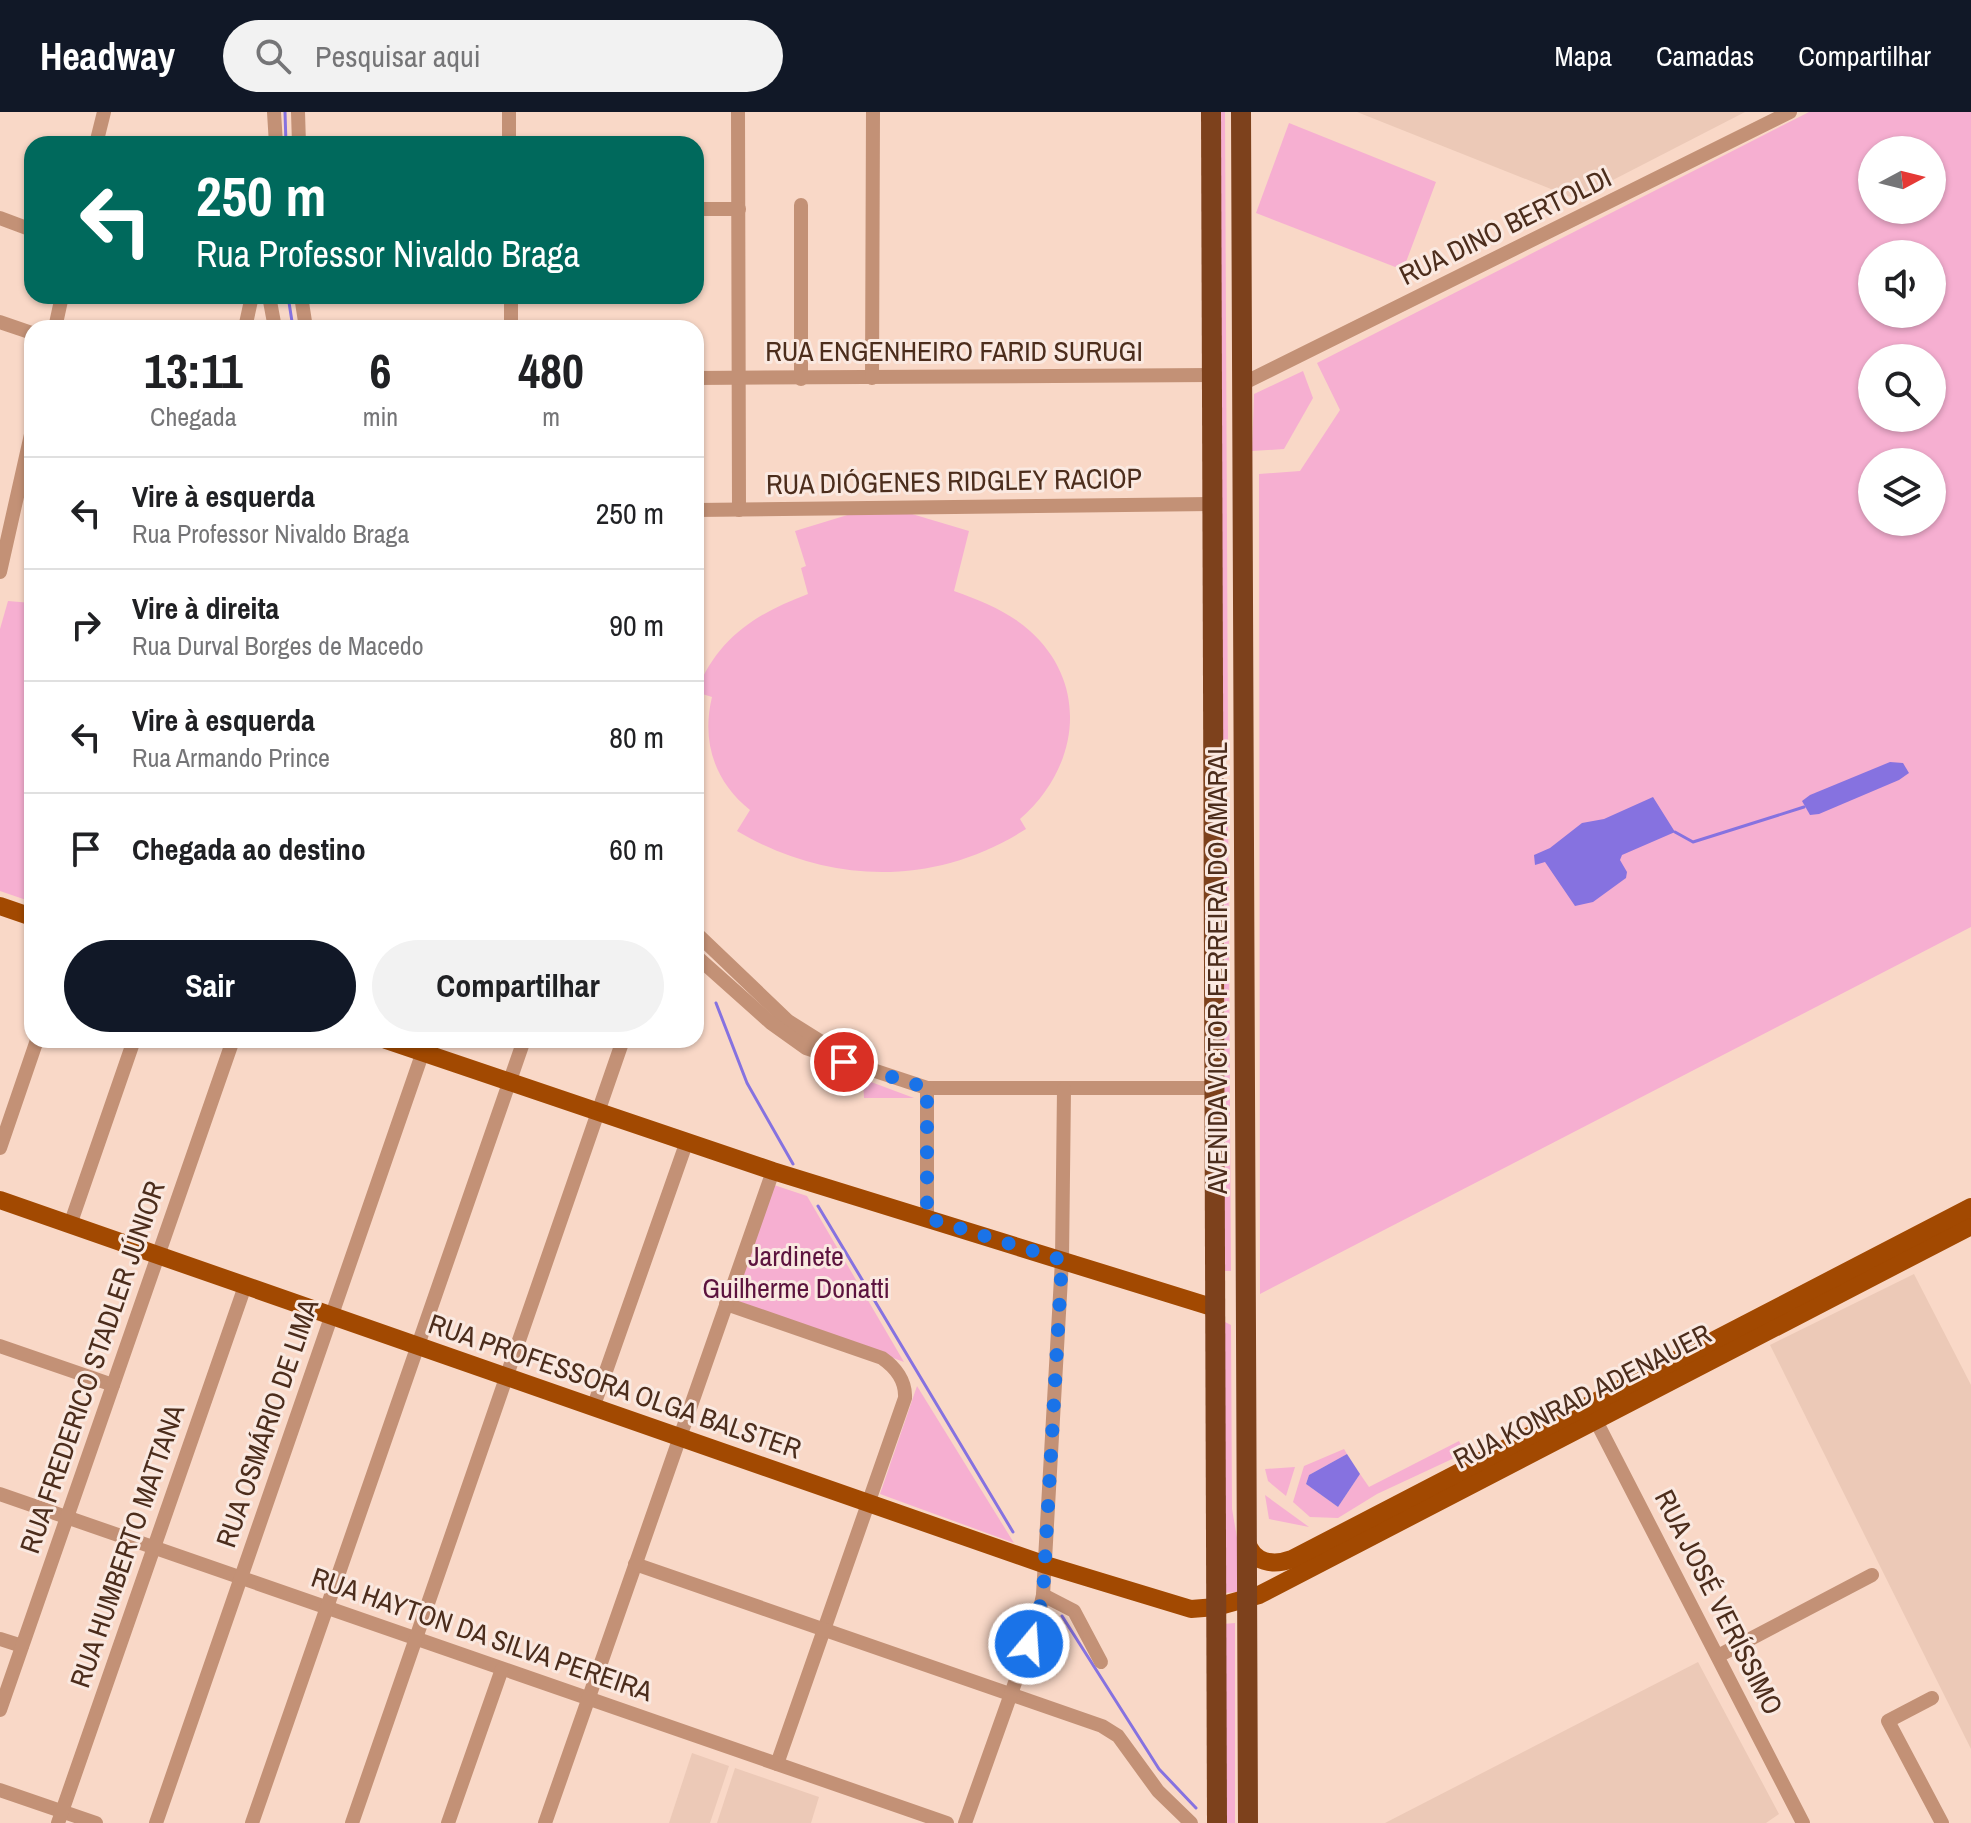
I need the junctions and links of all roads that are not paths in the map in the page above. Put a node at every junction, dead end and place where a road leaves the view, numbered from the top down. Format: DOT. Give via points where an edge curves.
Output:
graph roads {
  1 [pos="104,112"];
  2 [pos="274,112"];
  3 [pos="298,112"];
  4 [pos="509,112"];
  5 [pos="738,112"];
  6 [pos="873,112"];
  7 [pos="1211,112"];
  8 [pos="1241,112"];
  9 [pos="1790,112"];
  10 [pos="98,136"];
  11 [pos="276,136"];
  12 [pos="299,136"];
  13 [pos="509,136"];
  14 [pos="801,205"];
  15 [pos="704,209"];
  16 [pos="739,209"];
  17 [pos="0,218"];
  18 [pos="24,227"];
  19 [pos="0,322"];
  20 [pos="24,330"];
  21 [pos="1212,375"];
  22 [pos="704,378"];
  23 [pos="739,378"];
  24 [pos="872,378"];
  25 [pos="801,379"];
  26 [pos="1242,384"];
  27 [pos="24,466"];
  28 [pos="1212,504"];
  29 [pos="704,510"];
  30 [pos="739,510"];
  31 [pos="0,572"];
  32 [pos="1213,747"];
  33 [pos="1244,747"];
  34 [pos="1213,787"];
  35 [pos="1245,787"];
  36 [pos="0,906"];
  37 [pos="24,914"];
  38 [pos="704,941"];
  39 [pos="704,963"];
  40 [pos="34,1048"];
  41 [pos="131,1048"];
  42 [pos="230,1048"];
  43 [pos="424,1048"];
  44 [pos="430,1048"];
  45 [pos="521,1048"];
  46 [pos="620,1048"];
  47 [pos="868,1069"];
  48 [pos="510,1082"];
  49 [pos="927,1088"];
  50 [pos="1214,1088"];
  51 [pos="1064,1089"];
  52 [pos="598,1112"];
  53 [pos="687,1141"];
  54 [pos="0,1148"];
  55 [pos="773,1171"];
  56 [pos="0,1200"];
  57 [pos="1971,1207"];
  58 [pos="927,1218"];
  59 [pos="70,1225"];
  60 [pos="1971,1226"];
  61 [pos="158,1256"];
  62 [pos="1062,1260"];
  63 [pos="245,1286"];
  64 [pos="726,1304"];
  65 [pos="1215,1308"];
  66 [pos="332,1316"];
  67 [pos="1246,1345"];
  68 [pos="0,1346"];
  69 [pos="418,1346"];
  70 [pos="506,1377"];
  71 [pos="113,1385"];
  72 [pos="593,1408"];
  73 [pos="1592,1413"];
  74 [pos="680,1438"];
  75 [pos="0,1494"];
  76 [pos="868,1503"];
  77 [pos="67,1518"];
  78 [pos="1247,1542"];
  79 [pos="154,1548"];
  80 [pos="635,1564"];
  81 [pos="1046,1565"];
  82 [pos="1872,1575"];
  83 [pos="241,1578"];
  84 [pos="1043,1595"];
  85 [pos="1248,1599"];
  86 [pos="1216,1607"];
  87 [pos="327,1608"];
  88 [pos="824,1630"];
  89 [pos="0,1639"];
  90 [pos="416,1639"];
  91 [pos="22,1646"];
  92 [pos="1718,1656"];
  93 [pos="1101,1662"];
  94 [pos="502,1669"];
  95 [pos="1011,1695"];
  96 [pos="1932,1698"];
  97 [pos="588,1699"];
  98 [pos="0,1710"];
  99 [pos="777,1764"];
  100 [pos="0,1790"];
  101 [pos="60,1817"];
  102 [pos="96,1823"];
  103 [pos="156,1823"];
  104 [pos="252,1823"];
  105 [pos="352,1823"];
  106 [pos="448,1823"];
  107 [pos="545,1823"];
  108 [pos="947,1823"];
  109 [pos="965,1823"];
  110 [pos="1191,1823"];
  111 [pos="1217,1823"];
  112 [pos="1248,1823"];
  113 [pos="1803,1823"];
  114 [pos="1942,1823"];
  1 -- 10 [label="street"];
  2 -- 11 [label="street"];
  3 -- 12 [label="street"];
  4 -- 13 [label="street"];
  5 -- 16 [label="street"];
  6 -- 24 [label="street"];
  7 -- 21 [label="highway, AVENIDA VICTOR FERREIRA DO AMARAL"];
  8 -- 26 [label="highway, AVENIDA VICTOR FERREIRA DO AMARAL"];
  9 -- 26 [label="street, RUA DINO BERTOLDI"];
  14 -- 25 [label="street"];
  15 -- 16 [label="street"];
  16 -- 23 [label="street"];
  17 -- 18 [label="street"];
  19 -- 20 [label="street"];
  21 -- 24 [label="street, RUA ENGENHEIRO FARID SURUGI"];
  21 -- 28 [label="highway, AVENIDA VICTOR FERREIRA DO AMARAL"];
  22 -- 23 [label="street, RUA ENGENHEIRO FARID SURUGI"];
  23 -- 25 [label="street, RUA ENGENHEIRO FARID SURUGI"];
  23 -- 30 [label="street"];
  24 -- 25 [label="street, RUA ENGENHEIRO FARID SURUGI"];
  26 -- 33 [label="highway, AVENIDA VICTOR FERREIRA DO AMARAL"];
  27 -- 31 [label="street"];
  28 -- 30 [label="street, RUA DIÓGENES RIDGLEY RACIOP"];
  28 -- 32 [label="highway, AVENIDA VICTOR FERREIRA DO AMARAL"];
  29 -- 30 [label="street, RUA DIÓGENES RIDGLEY RACIOP"];
  32 -- 33 [label="highway" via="1228,757"];
  32 -- 34 [label="highway, AVENIDA VICTOR FERREIRA DO AMARAL"];
  33 -- 35 [label="highway, AVENIDA VICTOR FERREIRA DO AMARAL"];
  34 -- 35 [label="highway" via="1228,777"];
  34 -- 50 [label="highway, AVENIDA VICTOR FERREIRA DO AMARAL"];
  35 -- 67 [label="highway, AVENIDA VICTOR FERREIRA DO AMARAL"];
  36 -- 37 [label="main road"];
  38 -- 47 [label="street" via="788,1021"];
  39 -- 47 [label="street" via="788,1037"];
  40 -- 54 [label="street"];
  41 -- 59 [label="street"];
  42 -- 61 [label="street, RUA FREDERICO STADLER JÚNIOR"];
  43 -- 66 [label="street, RUA OSMÁRIO DE LIMA"];
  44 -- 48 [label="main road"];
  45 -- 48 [label="street"];
  46 -- 52 [label="street"];
  47 -- 49 [label="street"];
  48 -- 52 [label="main road"];
  48 -- 69 [label="street"];
  49 -- 51 [label="street"];
  49 -- 58 [label="street"];
  50 -- 51 [label="street"];
  50 -- 65 [label="highway, AVENIDA VICTOR FERREIRA DO AMARAL"];
  51 -- 62 [label="street"];
  52 -- 53 [label="main road"];
  52 -- 70 [label="street"];
  53 -- 55 [label="main road"];
  53 -- 72 [label="street"];
  55 -- 58 [label="main road"];
  55 -- 64 [label="street"];
  56 -- 59 [label="main road, RUA PROFESSORA OLGA BALSTER"];
  57 -- 73 [label="main road, RUA KONRAD ADENAUER"];
  58 -- 62 [label="main road"];
  59 -- 61 [label="main road, RUA PROFESSORA OLGA BALSTER"];
  60 -- 73 [label="main road, RUA KONRAD ADENAUER"];
  61 -- 63 [label="main road, RUA PROFESSORA OLGA BALSTER"];
  61 -- 71 [label="street, RUA FREDERICO STADLER JÚNIOR"];
  62 -- 65 [label="main road"];
  62 -- 81 [label="street"];
  63 -- 66 [label="main road, RUA PROFESSORA OLGA BALSTER"];
  63 -- 79 [label="street, RUA HUMBERTO MATTANA"];
  64 -- 74 [label="street"];
  64 -- 76 [label="street" via="882,1358 898,1373 905,1398"];
  65 -- 67 [label="highway" via="1237,1322"];
  65 -- 86 [label="highway, AVENIDA VICTOR FERREIRA DO AMARAL"];
  66 -- 69 [label="main road, RUA PROFESSORA OLGA BALSTER"];
  66 -- 83 [label="street, RUA OSMÁRIO DE LIMA"];
  67 -- 78 [label="highway, AVENIDA VICTOR FERREIRA DO AMARAL"];
  68 -- 71 [label="street"];
  69 -- 70 [label="main road, RUA PROFESSORA OLGA BALSTER"];
  69 -- 87 [label="street"];
  70 -- 72 [label="main road, RUA PROFESSORA OLGA BALSTER"];
  70 -- 90 [label="street"];
  71 -- 77 [label="street, RUA FREDERICO STADLER JÚNIOR"];
  72 -- 74 [label="main road, RUA PROFESSORA OLGA BALSTER"];
  73 -- 78 [label="main road, RUA KONRAD ADENAUER" via="1286,1561 1262,1560"];
  73 -- 85 [label="main road, RUA KONRAD ADENAUER"];
  73 -- 92 [label="street, RUA JOSÉ VERÍSSIMO"];
  74 -- 76 [label="main road, RUA PROFESSORA OLGA BALSTER"];
  74 -- 80 [label="street"];
  75 -- 77 [label="street, RUA HAYTON DA SILVA PEREIRA"];
  76 -- 81 [label="main road, RUA PROFESSORA OLGA BALSTER"];
  76 -- 88 [label="street"];
  77 -- 79 [label="street, RUA HAYTON DA SILVA PEREIRA"];
  77 -- 91 [label="street, RUA FREDERICO STADLER JÚNIOR"];
  78 -- 85 [label="highway, AVENIDA VICTOR FERREIRA DO AMARAL"];
  79 -- 83 [label="street, RUA HAYTON DA SILVA PEREIRA"];
  79 -- 101 [label="street, RUA HUMBERTO MATTANA"];
  80 -- 88 [label="street"];
  80 -- 97 [label="street"];
  81 -- 84 [label="street"];
  81 -- 86 [label="main road, RUA PROFESSORA OLGA BALSTER" via="1191,1609"];
  82 -- 92 [label="street"];
  83 -- 87 [label="street, RUA HAYTON DA SILVA PEREIRA"];
  83 -- 103 [label="street, RUA OSMÁRIO DE LIMA"];
  84 -- 93 [label="street" via="1074,1611"];
  84 -- 95 [label="street"];
  85 -- 86 [label="main road, RUA KONRAD ADENAUER"];
  85 -- 112 [label="highway, AVENIDA VICTOR FERREIRA DO AMARAL"];
  86 -- 111 [label="highway, AVENIDA VICTOR FERREIRA DO AMARAL"];
  87 -- 90 [label="street, RUA HAYTON DA SILVA PEREIRA"];
  87 -- 104 [label="street"];
  88 -- 95 [label="street"];
  88 -- 99 [label="street"];
  89 -- 91 [label="street"];
  90 -- 94 [label="street, RUA HAYTON DA SILVA PEREIRA"];
  90 -- 105 [label="street"];
  91 -- 98 [label="street, RUA FREDERICO STADLER JÚNIOR"];
  92 -- 113 [label="street, RUA JOSÉ VERÍSSIMO"];
  94 -- 97 [label="street, RUA HAYTON DA SILVA PEREIRA"];
  94 -- 106 [label="street"];
  95 -- 109 [label="street"];
  95 -- 110 [label="street" via="1118,1736 1158,1791"];
  96 -- 114 [label="street" via="1888,1721"];
  97 -- 99 [label="street, RUA HAYTON DA SILVA PEREIRA"];
  97 -- 107 [label="street"];
  99 -- 108 [label="street, RUA HAYTON DA SILVA PEREIRA"];
  100 -- 101 [label="street"];
  101 -- 102 [label="street"];
}
